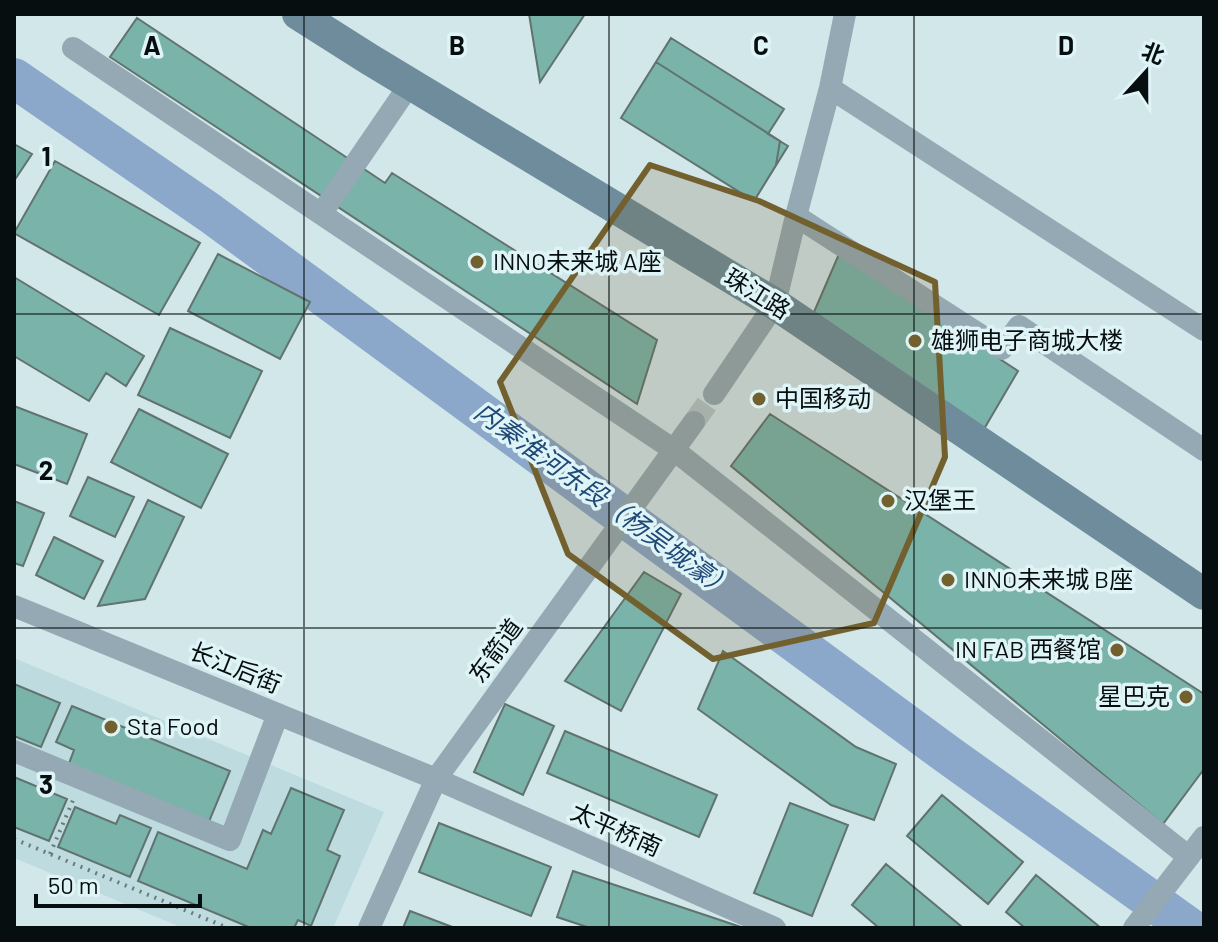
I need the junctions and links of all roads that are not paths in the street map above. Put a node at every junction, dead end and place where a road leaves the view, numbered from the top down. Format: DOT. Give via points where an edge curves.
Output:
graph roads {
  1 [pos="298,14"];
  2 [pos="845,14"];
  3 [pos="73,48"];
  4 [pos="410,84"];
  5 [pos="830,88"];
  6 [pos="321,214"];
  7 [pos="796,216"];
  8 [pos="775,304"];
  9 [pos="1204,330"];
  10 [pos="714,394"];
  11 [pos="694,422"];
  12 [pos="674,450"];
  13 [pos="1204,450"];
  14 [pos="1204,594"];
  15 [pos="14,606"];
  16 [pos="278,714"];
  17 [pos="14,751"];
  18 [pos="436,779"];
  19 [pos="1204,837"];
  20 [pos="1189,857"];
  21 [pos="369,928"];
  22 [pos="775,928"];
  23 [pos="1134,928"];
  1 -- 4 [label="main road, 珠江路"];
  2 -- 5 [label="street"];
  3 -- 6 [label="street"];
  4 -- 6 [label="street"];
  4 -- 8 [label="main road, 珠江路"];
  5 -- 7 [label="street"];
  5 -- 9 [label="street"];
  6 -- 12 [label="street"];
  7 -- 8 [label="street"];
  7 -- 13 [label="street" via="1002,349 1019,326"];
  8 -- 10 [label="street"];
  8 -- 14 [label="main road, 珠江路"];
  11 -- 12 [label="street, 东箭道"];
  12 -- 18 [label="street, 东箭道"];
  12 -- 20 [label="street"];
  15 -- 16 [label="street, 长江后街"];
  16 -- 17 [label="street" via="230,840"];
  16 -- 18 [label="street, 长江后街"];
  18 -- 21 [label="street, 东箭道"];
  18 -- 22 [label="street, 太平桥南"];
  19 -- 20 [label="street"];
  20 -- 23 [label="street"];
}
